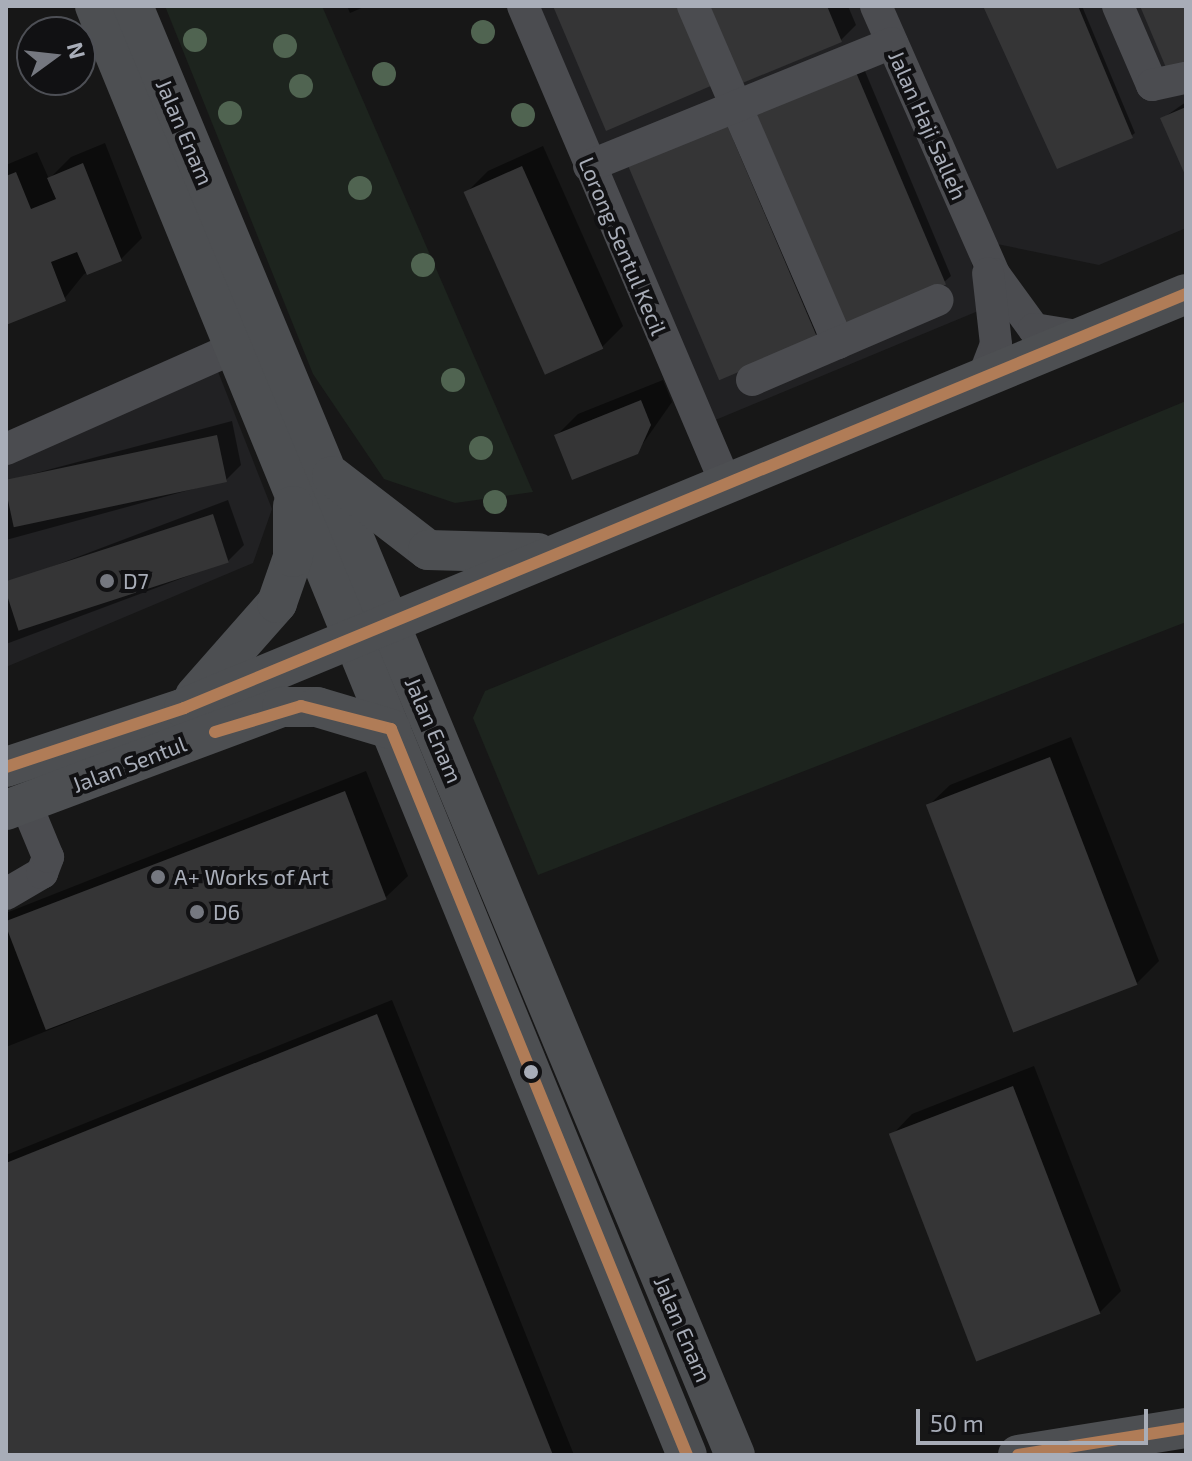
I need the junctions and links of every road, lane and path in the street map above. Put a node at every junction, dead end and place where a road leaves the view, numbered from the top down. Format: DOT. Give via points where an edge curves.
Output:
graph roads {
  1 [pos="95,6"];
  2 [pos="133,6"];
  3 [pos="522,6"];
  4 [pos="693,6"];
  5 [pos="876,6"];
  6 [pos="1118,6"];
  7 [pos="892,43"];
  8 [pos="1186,78"];
  9 [pos="736,106"];
  10 [pos="589,166"];
  11 [pos="980,243"];
  12 [pos="1186,294"];
  13 [pos="938,300"];
  14 [pos="1083,337"];
  15 [pos="838,343"];
  16 [pos="236,347"];
  17 [pos="983,378"];
  18 [pos="752,380"];
  19 [pos="6,449"];
  20 [pos="309,478"];
  21 [pos="726,484"];
  22 [pos="559,553"];
  23 [pos="372,630"];
  24 [pos="184,708"];
  25 [pos="391,729"];
  26 [pos="6,767"];
  27 [pos="16,807"];
  28 [pos="6,894"];
  29 [pos="1186,1428"];
  30 [pos="1186,1448"];
  31 [pos="687,1455"];
  32 [pos="735,1455"];
  33 [pos="1018,1455"];
  34 [pos="1170,1455"];
  1 -- 16 [label="main road, Jalan Enam"];
  2 -- 20 [label="main road, Jalan Enam"];
  3 -- 10 [label="street, Lorong Sentul Kecil"];
  4 -- 9 [label="street"];
  5 -- 7 [label="street, Jalan Haji Salleh"];
  6 -- 8 [label="street" via="1152,85"];
  7 -- 9 [label="street"];
  7 -- 11 [label="street, Jalan Haji Salleh"];
  9 -- 10 [label="street"];
  9 -- 15 [label="street"];
  10 -- 21 [label="street, Lorong Sentul Kecil"];
  11 -- 14 [label="street, Jalan Haji Salleh" via="1034,329"];
  11 -- 17 [label="street, Jalan Haji Salleh" via="996,344"];
  12 -- 14 [label="main road, Jalan Sentul"];
  13 -- 15 [label="street"];
  14 -- 17 [label="main road, Jalan Sentul"];
  15 -- 18 [label="street"];
  16 -- 19 [label="street"];
  16 -- 20 [label="main road, Jalan Enam"];
  17 -- 21 [label="main road, Jalan Sentul"];
  20 -- 22 [label="main road" via="428,550"];
  20 -- 23 [label="main road, Jalan Enam"];
  20 -- 24 [label="main road" via="293,557 277,603"];
  21 -- 22 [label="main road, Jalan Sentul"];
  22 -- 23 [label="main road, Jalan Sentul"];
  23 -- 24 [label="main road, Jalan Sentul"];
  23 -- 25 [label="main road, Jalan Enam"];
  23 -- 32 [label="main road, Jalan Enam"];
  24 -- 26 [label="main road, Jalan Sentul"];
  25 -- 27 [label="main road, Jalan Sentul" via="317,707 282,707"];
  25 -- 31 [label="main road, Jalan Enam"];
  27 -- 28 [label="street" via="48,857 42,873"];
  29 -- 33 [label="main road"];
  30 -- 34 [label="main road"];
}
